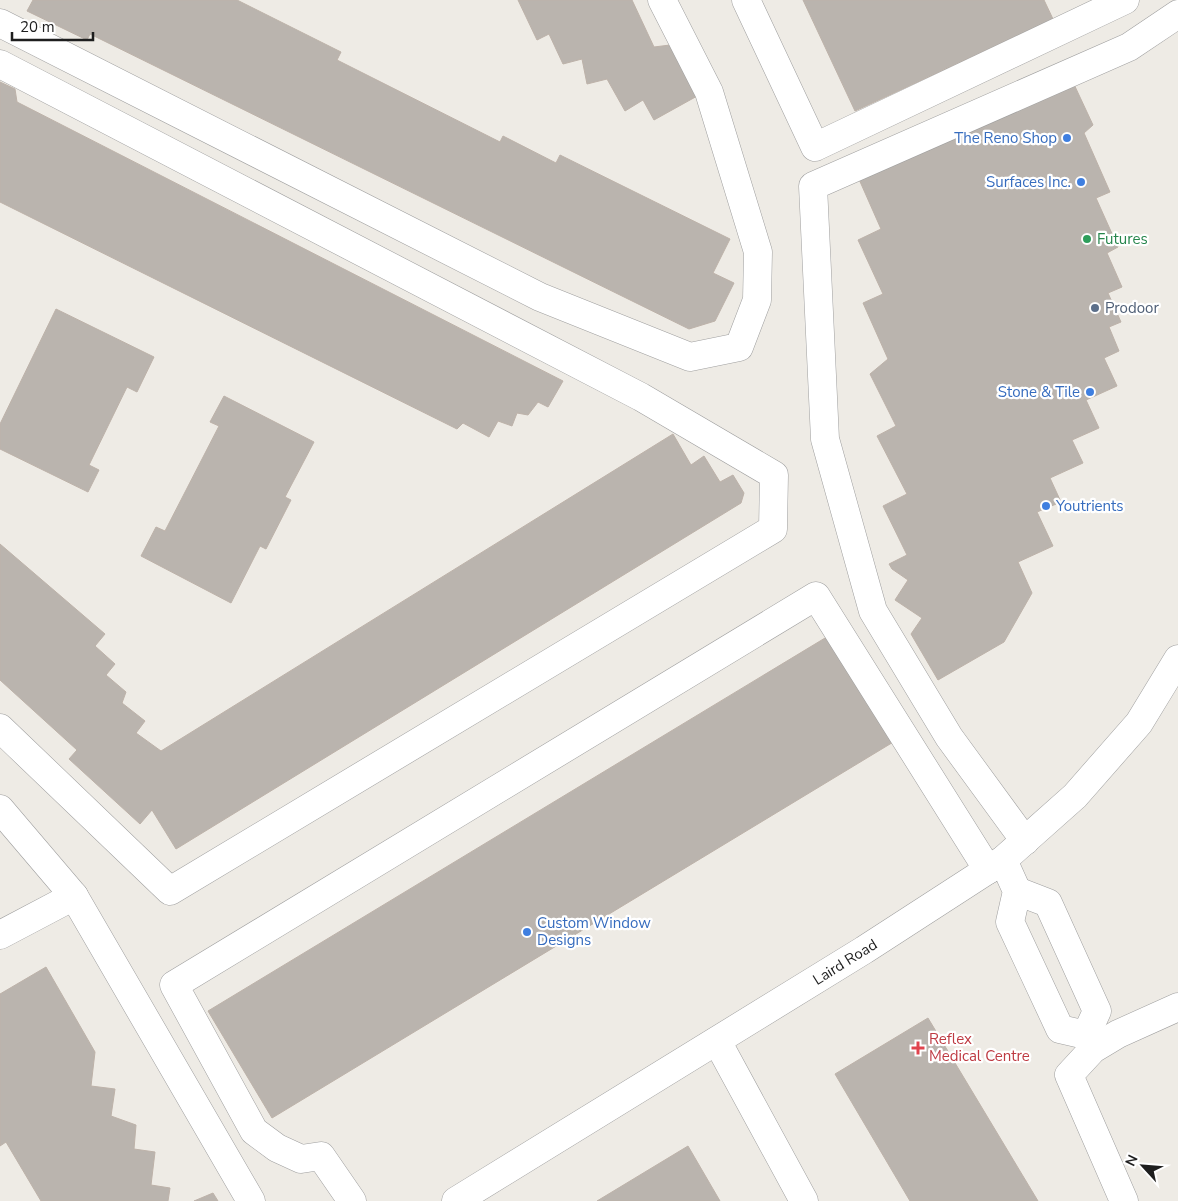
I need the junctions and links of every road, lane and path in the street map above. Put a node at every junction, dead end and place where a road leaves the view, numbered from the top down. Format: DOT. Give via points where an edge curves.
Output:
graph roads {
  1 [pos="662,0"];
  2 [pos="746,0"];
  3 [pos="1125,0"];
  4 [pos="1178,14"];
  5 [pos="0,23"];
  6 [pos="0,64"];
  7 [pos="1178,659"];
  8 [pos="0,728"];
  9 [pos="0,808"];
  10 [pos="1025,841"];
  11 [pos="996,865"];
  12 [pos="1017,891"];
  13 [pos="74,896"];
  14 [pos="0,935"];
  15 [pos="1178,1007"];
  16 [pos="717,1041"];
  17 [pos="1089,1042"];
  18 [pos="492,1192"];
  19 [pos="251,1201"];
  20 [pos="352,1201"];
  21 [pos="456,1201"];
  22 [pos="804,1201"];
  23 [pos="1124,1201"];
  1 -- 5 [label="street" via="709,92 758,252 757,300 739,346 690,357 540,297"];
  2 -- 3 [label="street" via="815,147"];
  4 -- 10 [label="street" via="1129,46 813,186 825,439 873,611 949,738"];
  6 -- 8 [label="street" via="641,397 774,475 773,529 170,891"];
  7 -- 10 [label="street, Laird Road" via="1139,723 1075,796"];
  9 -- 13 [label="street"];
  10 -- 11 [label="street, Laird Road"];
  11 -- 12 [label="street"];
  11 -- 16 [label="street, Laird Road"];
  11 -- 20 [label="street" via="816,596 174,985 254,1131 301,1160 321,1156"];
  12 -- 17 [label="street" via="1010,922 1060,1029"];
  12 -- 17 [label="street" via="1048,903 1097,1011"];
  13 -- 14 [label="street"];
  13 -- 19 [label="street"];
  15 -- 17 [label="street" via="1118,1034"];
  16 -- 18 [label="street, Laird Road"];
  16 -- 22 [label="street"];
  17 -- 23 [label="street" via="1069,1075"];
  18 -- 21 [label="street, Laird Road"];
}
